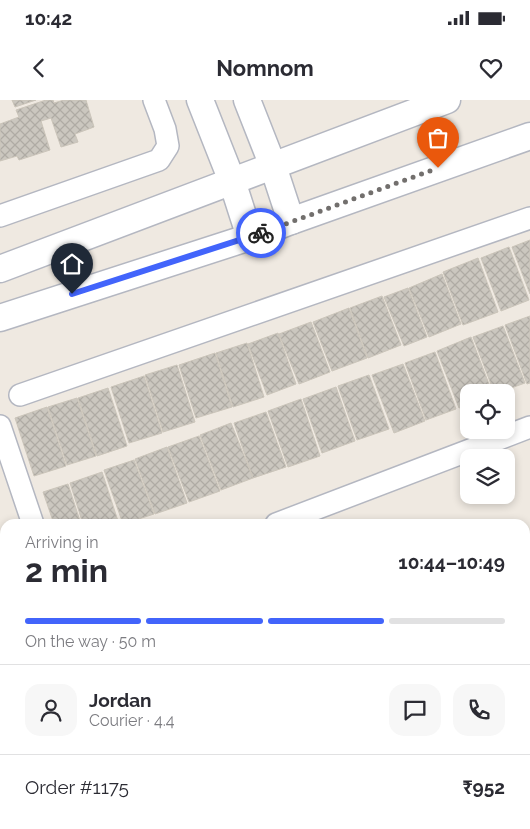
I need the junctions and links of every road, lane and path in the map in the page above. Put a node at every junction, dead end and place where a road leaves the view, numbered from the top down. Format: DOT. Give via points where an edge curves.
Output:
graph roads {
  1 [pos="154,100"];
  2 [pos="200,100"];
  3 [pos="247,100"];
  4 [pos="447,100"];
  5 [pos="530,136"];
  6 [pos="273,166"];
  7 [pos="232,181"];
  8 [pos="0,216"];
  9 [pos="530,218"];
  10 [pos="291,220"];
  11 [pos="250,237"];
  12 [pos="0,269"];
  13 [pos="0,318"];
  14 [pos="20,395"];
  15 [pos="0,426"];
  16 [pos="530,427"];
  17 [pos="31,519"];
  18 [pos="289,519"];
  1 -- 8 [label="street" via="168,146 159,160"];
  2 -- 7 [label="street"];
  3 -- 6 [label="street"];
  4 -- 6 [label="street"];
  5 -- 10 [label="street"];
  6 -- 7 [label="street"];
  6 -- 10 [label="street"];
  7 -- 11 [label="street"];
  7 -- 12 [label="street"];
  9 -- 14 [label="street"];
  10 -- 11 [label="street"];
  11 -- 13 [label="street"];
  15 -- 17 [label="street"];
  16 -- 18 [label="street"];
}
